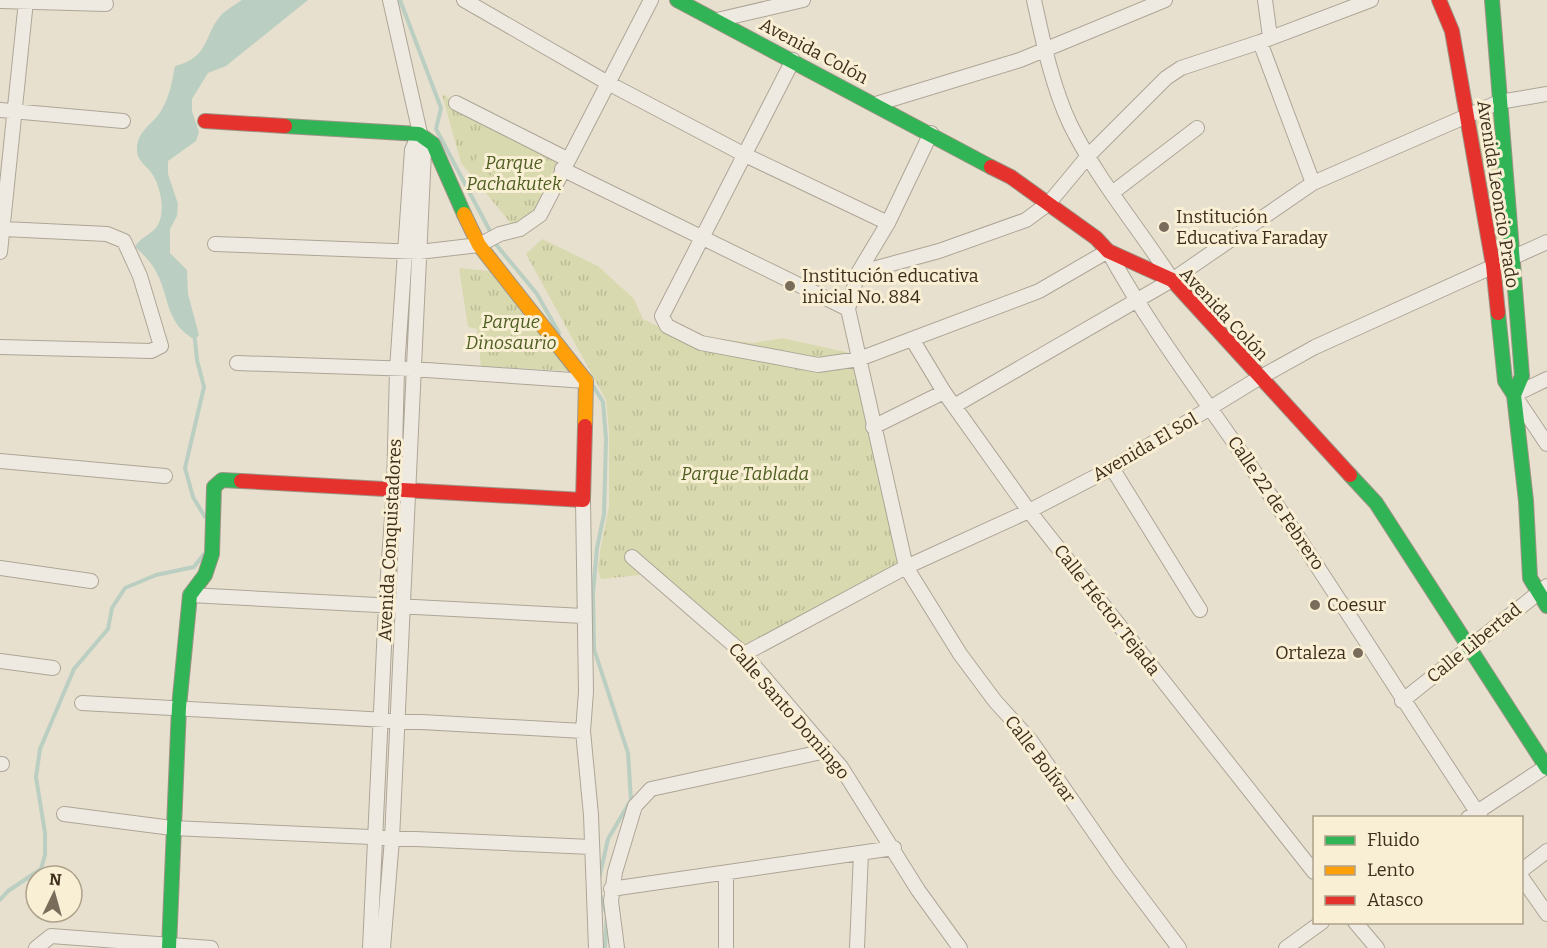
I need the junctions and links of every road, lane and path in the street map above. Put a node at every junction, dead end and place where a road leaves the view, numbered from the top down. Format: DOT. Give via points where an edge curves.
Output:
graph roads {
  1 [pos="390,0"];
  2 [pos="464,0"];
  3 [pos="651,0"];
  4 [pos="803,0"];
  5 [pos="1034,0"];
  6 [pos="1165,0"];
  7 [pos="1265,0"];
  8 [pos="1371,0"];
  9 [pos="1438,0"];
  10 [pos="1492,0"];
  11 [pos="0,1"];
  12 [pos="26,1"];
  13 [pos="684,2"];
  14 [pos="106,4"];
  15 [pos="717,20"];
  16 [pos="1265,40"];
  17 [pos="1045,49"];
  18 [pos="793,60"];
  19 [pos="608,83"];
  20 [pos="1547,94"];
  21 [pos="1499,102"];
  22 [pos="456,103"];
  23 [pos="876,104"];
  24 [pos="0,110"];
  25 [pos="15,111"];
  26 [pos="1469,116"];
  27 [pos="123,121"];
  28 [pos="205,121"];
  29 [pos="1197,128"];
  30 [pos="931,133"];
  31 [pos="419,134"];
  32 [pos="744,155"];
  33 [pos="1088,156"];
  34 [pos="565,164"];
  35 [pos="1313,183"];
  36 [pos="1112,193"];
  37 [pos="1049,203"];
  38 [pos="888,223"];
  39 [pos="4,229"];
  40 [pos="702,237"];
  41 [pos="1146,240"];
  42 [pos="1547,242"];
  43 [pos="215,244"];
  44 [pos="479,245"];
  45 [pos="1108,251"];
  46 [pos="0,252"];
  47 [pos="412,252"];
  48 [pos="1513,256"];
  49 [pos="1129,261"];
  50 [pos="1493,265"];
  51 [pos="858,273"];
  52 [pos="1172,280"];
  53 [pos="1135,301"];
  54 [pos="848,309"];
  55 [pos="912,339"];
  56 [pos="0,347"];
  57 [pos="859,359"];
  58 [pos="237,363"];
  59 [pos="397,369"];
  60 [pos="412,369"];
  61 [pos="1259,378"];
  62 [pos="1547,379"];
  63 [pos="586,381"];
  64 [pos="944,392"];
  65 [pos="1514,395"];
  66 [pos="954,406"];
  67 [pos="1212,408"];
  68 [pos="873,427"];
  69 [pos="1547,444"];
  70 [pos="0,461"];
  71 [pos="1112,468"];
  72 [pos="165,476"];
  73 [pos="401,488"];
  74 [pos="583,500"];
  75 [pos="1029,511"];
  76 [pos="632,557"];
  77 [pos="906,567"];
  78 [pos="0,568"];
  79 [pos="90,581"];
  80 [pos="1542,589"];
  81 [pos="190,595"];
  82 [pos="386,604"];
  83 [pos="402,605"];
  84 [pos="1547,606"];
  85 [pos="1200,610"];
  86 [pos="583,616"];
  87 [pos="1468,648"];
  88 [pos="744,654"];
  89 [pos="0,661"];
  90 [pos="53,668"];
  91 [pos="1402,701"];
  92 [pos="82,704"];
  93 [pos="179,707"];
  94 [pos="381,722"];
  95 [pos="397,722"];
  96 [pos="583,731"];
  97 [pos="826,751"];
  98 [pos="1547,767"];
  99 [pos="64,814"];
  100 [pos="1476,815"];
  101 [pos="172,828"];
  102 [pos="374,838"];
  103 [pos="392,839"];
  104 [pos="591,847"];
  105 [pos="894,848"];
  106 [pos="1547,851"];
  107 [pos="861,853"];
  108 [pos="1523,869"];
  109 [pos="1313,871"];
  110 [pos="726,874"];
  111 [pos="1523,881"];
  112 [pos="611,889"];
  113 [pos="1547,914"];
  114 [pos="1319,924"];
  115 [pos="1357,924"];
  116 [pos="169,947"];
  117 [pos="36,948"];
  118 [pos="211,948"];
  119 [pos="370,948"];
  120 [pos="383,948"];
  121 [pos="596,948"];
  122 [pos="617,948"];
  123 [pos="726,948"];
  124 [pos="857,948"];
  125 [pos="960,948"];
  126 [pos="1179,948"];
  127 [pos="1286,948"];
  128 [pos="1377,948"];
  1 -- 31 [label="street, Avenida Conquistadores"];
  2 -- 19 [label="street"];
  3 -- 19 [label="street"];
  4 -- 15 [label="street"];
  5 -- 17 [label="street"];
  6 -- 17 [label="street"];
  7 -- 16 [label="street"];
  8 -- 16 [label="street"];
  9 -- 26 [label="main road, Avenida Leoncio Prado" via="1452,31"];
  10 -- 21 [label="main road, Avenida Leoncio Prado"];
  11 -- 12 [label="street"];
  12 -- 14 [label="street"];
  12 -- 25 [label="street"];
  13 -- 15 [label="main road, Avenida Colón"];
  15 -- 18 [label="main road, Avenida Colón"];
  16 -- 33 [label="street" via="1181,68 1166,78"];
  16 -- 35 [label="street"];
  17 -- 23 [label="street"];
  17 -- 33 [label="street" via="1069,122"];
  18 -- 23 [label="main road, Avenida Colón"];
  18 -- 32 [label="street"];
  19 -- 32 [label="street"];
  19 -- 34 [label="street"];
  20 -- 21 [label="street"];
  21 -- 26 [label="street"];
  21 -- 48 [label="main road, Avenida Leoncio Prado"];
  22 -- 34 [label="street"];
  23 -- 30 [label="main road, Avenida Colón"];
  24 -- 25 [label="street"];
  25 -- 27 [label="street"];
  25 -- 39 [label="street"];
  26 -- 35 [label="street"];
  26 -- 50 [label="main road, Avenida Leoncio Prado"];
  28 -- 31 [label="main road"];
  29 -- 36 [label="street"];
  30 -- 37 [label="main road, Avenida Colón"];
  30 -- 38 [label="street"];
  31 -- 44 [label="main road" via="433,144"];
  31 -- 47 [label="street, Avenida Conquistadores" via="424,151"];
  32 -- 38 [label="street"];
  32 -- 40 [label="street"];
  33 -- 36 [label="street"];
  33 -- 37 [label="street"];
  34 -- 40 [label="street"];
  34 -- 44 [label="street" via="540,215 531,224"];
  35 -- 52 [label="street"];
  36 -- 41 [label="street"];
  37 -- 45 [label="main road, Avenida Colón"];
  37 -- 51 [label="street" via="1026,220 939,251"];
  38 -- 51 [label="street"];
  39 -- 46 [label="street"];
  39 -- 56 [label="street" via="106,234 124,241 140,276 161,346 151,351"];
  40 -- 54 [label="street"];
  40 -- 57 [label="street" via="662,316 667,326 701,343 818,365"];
  41 -- 49 [label="street"];
  41 -- 52 [label="street"];
  42 -- 48 [label="street, Avenida El Sol"];
  43 -- 47 [label="street"];
  44 -- 47 [label="street"];
  44 -- 63 [label="main road"];
  45 -- 49 [label="main road, Avenida Colón"];
  45 -- 53 [label="street, Calle 22 de Febrero"];
  45 -- 55 [label="street" via="1039,291"];
  47 -- 59 [label="street, Avenida Conquistadores"];
  47 -- 60 [label="street, Avenida Conquistadores"];
  48 -- 50 [label="street, Avenida El Sol"];
  48 -- 65 [label="main road, Avenida Leoncio Prado" via="1522,376"];
  49 -- 52 [label="main road, Avenida Colón"];
  50 -- 61 [label="street, Avenida El Sol" via="1315,347"];
  50 -- 65 [label="main road, Avenida Leoncio Prado" via="1505,381"];
  51 -- 54 [label="street"];
  52 -- 53 [label="street"];
  52 -- 61 [label="main road, Avenida Colón"];
  53 -- 66 [label="street"];
  53 -- 67 [label="street, Calle 22 de Febrero"];
  54 -- 57 [label="street, Calle Bolívar"];
  55 -- 57 [label="street"];
  55 -- 64 [label="street, Calle Héctor Tejada"];
  57 -- 68 [label="street, Calle Bolívar"];
  58 -- 59 [label="street"];
  59 -- 60 [label="street"];
  59 -- 73 [label="street, Avenida Conquistadores"];
  60 -- 63 [label="street"];
  60 -- 73 [label="street, Avenida Conquistadores"];
  61 -- 67 [label="street, Avenida El Sol"];
  61 -- 87 [label="main road, Avenida Colón" via="1376,503"];
  62 -- 65 [label="street"];
  63 -- 74 [label="main road"];
  64 -- 66 [label="street, Calle Héctor Tejada"];
  64 -- 68 [label="street"];
  65 -- 69 [label="street"];
  65 -- 80 [label="main road, Avenida Leoncio Prado" via="1530,578"];
  66 -- 75 [label="street, Calle Héctor Tejada"];
  67 -- 71 [label="street, Avenida El Sol"];
  67 -- 91 [label="street, Calle 22 de Febrero" via="1338,595"];
  68 -- 77 [label="street, Calle Bolívar"];
  70 -- 72 [label="street"];
  71 -- 75 [label="street, Avenida El Sol"];
  71 -- 85 [label="street"];
  73 -- 74 [label="main road"];
  73 -- 81 [label="main road" via="219,481 214,487 212,554 205,575"];
  73 -- 82 [label="street, Avenida Conquistadores"];
  73 -- 83 [label="street, Avenida Conquistadores"];
  74 -- 86 [label="street"];
  75 -- 77 [label="street, Avenida El Sol"];
  75 -- 109 [label="street, Calle Héctor Tejada"];
  76 -- 88 [label="street, Calle Santo Domingo"];
  77 -- 88 [label="street, Avenida El Sol"];
  77 -- 126 [label="street, Calle Bolívar" via="960,654 1031,741"];
  78 -- 79 [label="street"];
  80 -- 84 [label="main road, Avenida Leoncio Prado"];
  80 -- 87 [label="street, Calle Libertad"];
  81 -- 82 [label="street"];
  81 -- 93 [label="main road"];
  82 -- 83 [label="street"];
  82 -- 94 [label="street, Avenida Conquistadores"];
  83 -- 86 [label="street"];
  83 -- 95 [label="street, Avenida Conquistadores"];
  86 -- 96 [label="street"];
  87 -- 91 [label="street, Calle Libertad"];
  87 -- 98 [label="main road, Avenida Colón"];
  88 -- 97 [label="street, Calle Santo Domingo"];
  89 -- 90 [label="street"];
  91 -- 100 [label="street, Calle 22 de Febrero"];
  92 -- 93 [label="street"];
  93 -- 94 [label="street"];
  93 -- 101 [label="main road"];
  94 -- 95 [label="street"];
  94 -- 102 [label="street, Avenida Conquistadores"];
  95 -- 96 [label="street"];
  95 -- 103 [label="street, Avenida Conquistadores"];
  96 -- 104 [label="street"];
  97 -- 105 [label="street, Calle Santo Domingo" via="841,767"];
  97 -- 112 [label="street" via="651,789 635,806"];
  98 -- 100 [label="street"];
  99 -- 101 [label="street"];
  101 -- 102 [label="street"];
  101 -- 116 [label="main road"];
  102 -- 103 [label="street"];
  102 -- 119 [label="street, Avenida Conquistadores"];
  103 -- 104 [label="street"];
  103 -- 120 [label="street, Avenida Conquistadores"];
  104 -- 121 [label="street"];
  105 -- 107 [label="street"];
  105 -- 125 [label="street, Calle Santo Domingo" via="918,890"];
  106 -- 108 [label="street"];
  107 -- 110 [label="street"];
  107 -- 124 [label="street"];
  110 -- 112 [label="street"];
  110 -- 123 [label="street"];
  111 -- 113 [label="street"];
  112 -- 122 [label="street"];
  114 -- 127 [label="street"];
  115 -- 128 [label="street"];
  116 -- 117 [label="street" via="51,936"];
  116 -- 118 [label="street"];
}
